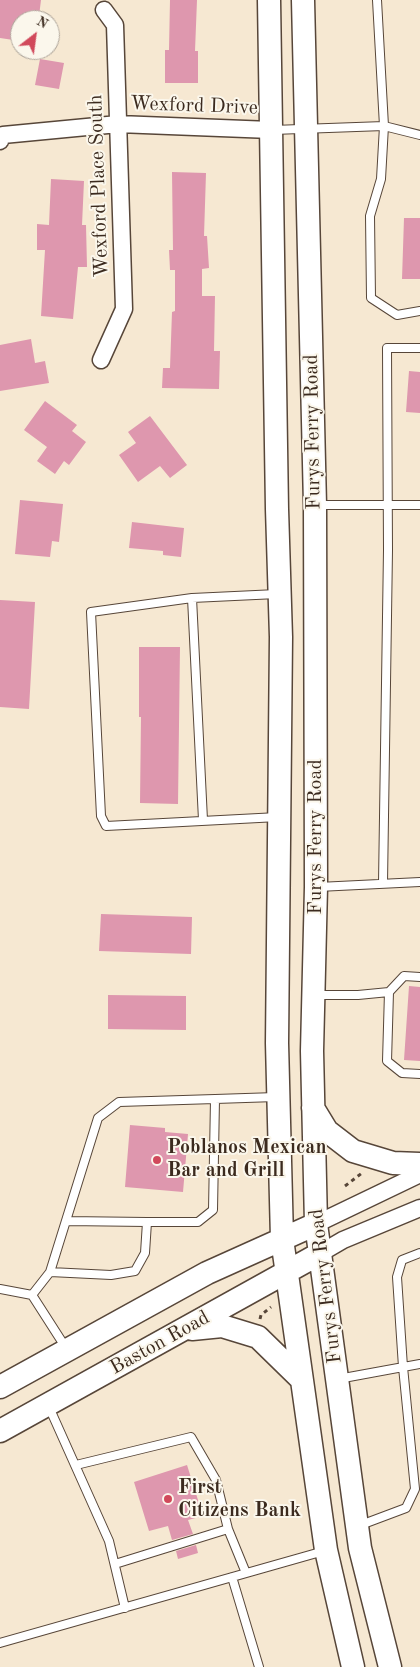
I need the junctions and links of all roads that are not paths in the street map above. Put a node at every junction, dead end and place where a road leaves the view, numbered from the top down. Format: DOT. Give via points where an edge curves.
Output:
graph roads {
  1 [pos="268,0"];
  2 [pos="303,0"];
  3 [pos="377,0"];
  4 [pos="104,10"];
  5 [pos="118,124"];
  6 [pos="384,126"];
  7 [pos="271,130"];
  8 [pos="306,131"];
  9 [pos="420,134"];
  10 [pos="1,135"];
  11 [pos="420,311"];
  12 [pos="420,348"];
  13 [pos="101,360"];
  14 [pos="420,505"];
  15 [pos="315,506"];
  16 [pos="388,506"];
  17 [pos="280,594"];
  18 [pos="192,598"];
  19 [pos="280,816"];
  20 [pos="203,820"];
  21 [pos="420,882"];
  22 [pos="383,883"];
  23 [pos="316,887"];
  24 [pos="420,976"];
  25 [pos="389,992"];
  26 [pos="314,995"];
  27 [pos="420,1074"];
  28 [pos="278,1098"];
  29 [pos="215,1099"];
  30 [pos="313,1108"];
  31 [pos="420,1164"];
  32 [pos="420,1174"];
  33 [pos="420,1208"];
  34 [pos="66,1221"];
  35 [pos="146,1222"];
  36 [pos="316,1224"];
  37 [pos="282,1239"];
  38 [pos="420,1253"];
  39 [pos="319,1254"];
  40 [pos="50,1272"];
  41 [pos="286,1272"];
  42 [pos="0,1290"];
  43 [pos="32,1295"];
  44 [pos="183,1330"];
  45 [pos="67,1350"];
  46 [pos="420,1364"];
  47 [pos="403,1367"];
  48 [pos="301,1379"];
  49 [pos="337,1379"];
  50 [pos="0,1388"];
  51 [pos="48,1405"];
  52 [pos="0,1430"];
  53 [pos="76,1465"];
  54 [pos="357,1527"];
  55 [pos="228,1529"];
  56 [pos="326,1550"];
  57 [pos="115,1564"];
  58 [pos="246,1573"];
  59 [pos="232,1577"];
  60 [pos="125,1608"];
  61 [pos="0,1643"];
  62 [pos="259,1667"];
  63 [pos="353,1667"];
  64 [pos="390,1667"];
  1 -- 7 [label="main road, Furys Ferry Road"];
  2 -- 8 [label="main road, Furys Ferry Road"];
  3 -- 6 [label="lane"];
  4 -- 5 [label="street, Wexford Place South" via="115,25"];
  5 -- 7 [label="street, Wexford Drive"];
  5 -- 10 [label="street, Wexford Drive"];
  5 -- 13 [label="street, Wexford Place South" via="124,309"];
  6 -- 8 [label="lane"];
  6 -- 9 [label="lane"];
  6 -- 11 [label="lane" via="381,179 370,216 371,298 397,315"];
  7 -- 8 [label="lane"];
  7 -- 17 [label="main road, Furys Ferry Road"];
  8 -- 15 [label="main road, Furys Ferry Road"];
  12 -- 16 [label="lane" via="387,348"];
  14 -- 16 [label="lane"];
  15 -- 16 [label="lane"];
  15 -- 23 [label="main road, Furys Ferry Road"];
  16 -- 22 [label="lane"];
  17 -- 18 [label="lane"];
  17 -- 19 [label="main road, Furys Ferry Road"];
  18 -- 20 [label="lane"];
  18 -- 20 [label="lane" via="92,612 101,816 106,826"];
  19 -- 20 [label="lane"];
  19 -- 28 [label="main road, Furys Ferry Road"];
  21 -- 22 [label="lane"];
  22 -- 23 [label="lane"];
  23 -- 26 [label="main road, Furys Ferry Road"];
  24 -- 25 [label="lane" via="404,976"];
  25 -- 26 [label="lane"];
  25 -- 27 [label="lane" via="386,1061 402,1073"];
  26 -- 30 [label="main road, Furys Ferry Road"];
  28 -- 29 [label="lane"];
  28 -- 37 [label="main road, Furys Ferry Road"];
  29 -- 34 [label="lane" via="118,1102 98,1118"];
  29 -- 35 [label="lane" via="212,1210 198,1222"];
  30 -- 31 [label="main road" via="327,1131 353,1151 393,1163"];
  30 -- 36 [label="main road, Furys Ferry Road"];
  32 -- 36 [label="street"];
  33 -- 39 [label="street"];
  34 -- 35 [label="lane"];
  34 -- 40 [label="lane"];
  35 -- 40 [label="lane" via="144,1253 135,1271 111,1275"];
  36 -- 37 [label="main road, Baston Road"];
  36 -- 39 [label="main road, Furys Ferry Road"];
  37 -- 41 [label="main road, Furys Ferry Road"];
  37 -- 45 [label="main road, Baston Road" via="207,1273"];
  38 -- 47 [label="lane" via="402,1260 397,1276"];
  39 -- 41 [label="main road, Baston Road"];
  39 -- 49 [label="main road, Furys Ferry Road"];
  40 -- 43 [label="lane"];
  41 -- 44 [label="main road, Baston Road"];
  41 -- 48 [label="main road, Furys Ferry Road"];
  42 -- 43 [label="lane"];
  43 -- 45 [label="lane"];
  44 -- 48 [label="main road" via="222,1326 258,1337"];
  44 -- 51 [label="main road, Baston Road"];
  45 -- 50 [label="main road, Baston Road"];
  46 -- 47 [label="lane"];
  47 -- 49 [label="lane"];
  47 -- 54 [label="lane" via="415,1489 406,1508"];
  48 -- 56 [label="main road, Furys Ferry Road"];
  49 -- 54 [label="main road, Furys Ferry Road"];
  51 -- 52 [label="main road, Baston Road"];
  51 -- 53 [label="lane"];
  53 -- 55 [label="lane" via="192,1437 216,1480"];
  53 -- 57 [label="lane" via="109,1541"];
  54 -- 64 [label="main road, Furys Ferry Road"];
  55 -- 57 [label="lane"];
  55 -- 58 [label="lane"];
  56 -- 58 [label="lane"];
  56 -- 63 [label="main road, Furys Ferry Road"];
  57 -- 60 [label="lane"];
  58 -- 59 [label="lane"];
  59 -- 60 [label="lane"];
  59 -- 62 [label="lane"];
  60 -- 61 [label="lane"];
}
